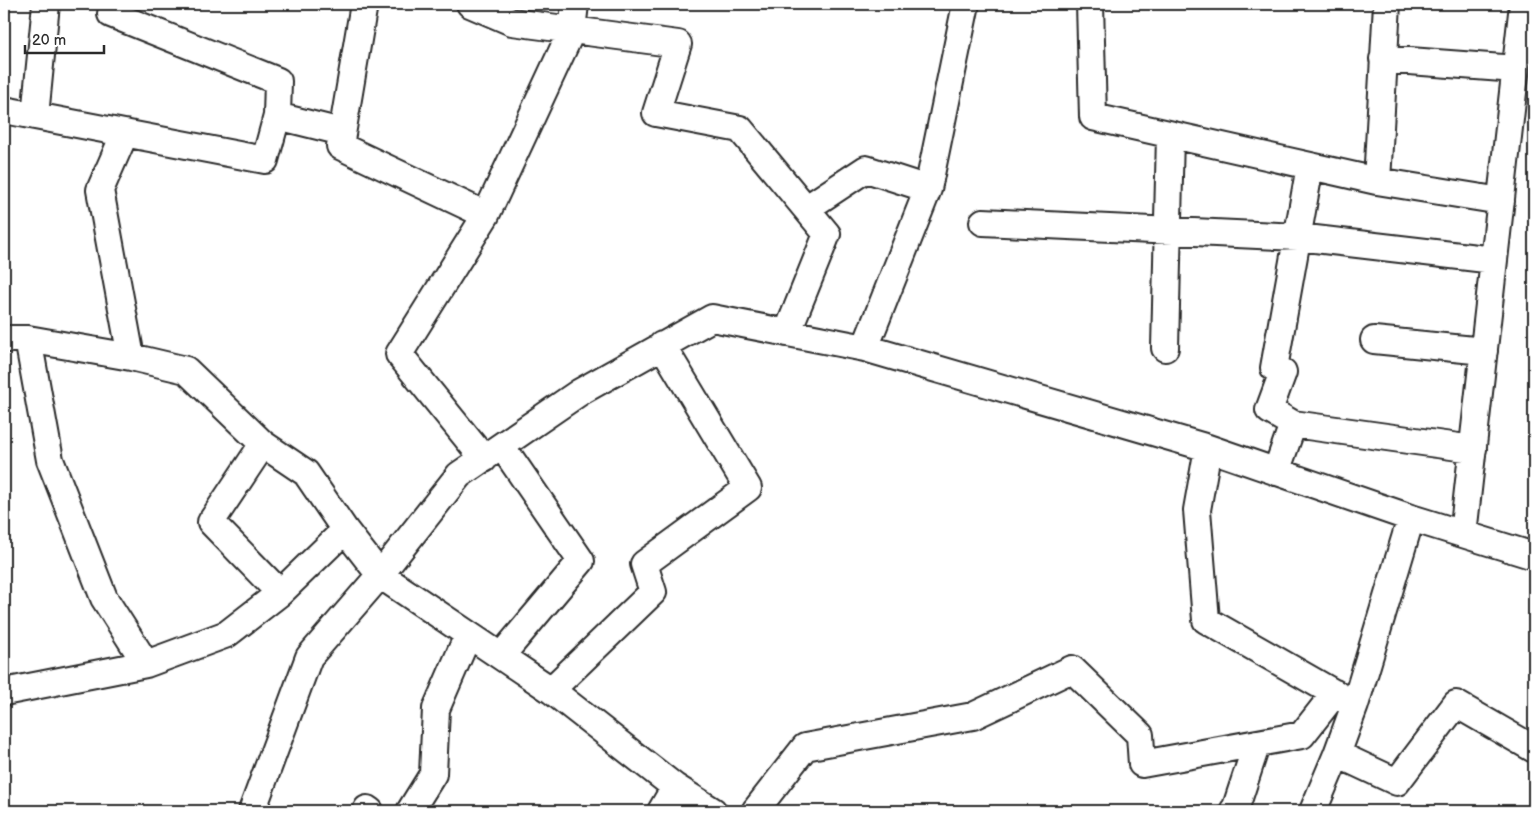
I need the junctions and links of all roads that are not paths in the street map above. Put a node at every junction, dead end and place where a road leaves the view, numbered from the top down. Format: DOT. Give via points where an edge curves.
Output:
graph roads {
  1 [pos="46,4"];
  2 [pos="113,4"];
  3 [pos="364,4"];
  4 [pos="470,4"];
  5 [pos="575,4"];
  6 [pos="966,4"];
  7 [pos="1090,4"];
  8 [pos="1387,4"];
  9 [pos="1523,4"];
  10 [pos="572,30"];
  11 [pos="1384,59"];
  12 [pos="1516,69"];
  13 [pos="4,110"];
  14 [pos="35,116"];
  15 [pos="277,116"];
  16 [pos="342,132"];
  17 [pos="125,133"];
  18 [pos="1170,135"];
  19 [pos="1310,166"];
  20 [pos="1377,181"];
  21 [pos="928,190"];
  22 [pos="1501,201"];
  23 [pos="807,208"];
  24 [pos="486,215"];
  25 [pos="983,222"];
  26 [pos="1168,231"];
  27 [pos="1298,237"];
  28 [pos="1494,260"];
  29 [pos="787,333"];
  30 [pos="16,339"];
  31 [pos="1374,340"];
  32 [pos="662,346"];
  33 [pos="865,348"];
  34 [pos="1165,348"];
  35 [pos="1484,351"];
  36 [pos="132,357"];
  37 [pos="1293,424"];
  38 [pos="263,444"];
  39 [pos="1208,448"];
  40 [pos="1473,449"];
  41 [pos="493,452"];
  42 [pos="1276,472"];
  43 [pos="1411,518"];
  44 [pos="344,530"];
  45 [pos="1463,534"];
  46 [pos="1534,556"];
  47 [pos="380,575"];
  48 [pos="280,593"];
  49 [pos="468,634"];
  50 [pos="501,656"];
  51 [pos="146,664"];
  52 [pos="551,690"];
  53 [pos="4,692"];
  54 [pos="1345,699"];
  55 [pos="1257,743"];
  56 [pos="1534,749"];
  57 [pos="1337,754"];
  58 [pos="675,787"];
  59 [pos="252,811"];
  60 [pos="366,811"];
  61 [pos="370,811"];
  62 [pos="410,811"];
  63 [pos="661,811"];
  64 [pos="713,811"];
  65 [pos="755,811"];
  66 [pos="1233,811"];
  67 [pos="1312,811"];
  1 -- 14 [label="street"];
  2 -- 15 [label="street" via="111,14 278,82"];
  3 -- 16 [label="street"];
  4 -- 10 [label="street" via="512,22"];
  5 -- 10 [label="street"];
  6 -- 21 [label="street"];
  7 -- 18 [label="street" via="1093,117"];
  8 -- 11 [label="street"];
  9 -- 12 [label="street"];
  10 -- 23 [label="street" via="678,44 656,113 740,129"];
  10 -- 24 [label="street"];
  11 -- 12 [label="street"];
  11 -- 20 [label="street"];
  12 -- 22 [label="street"];
  13 -- 14 [label="street"];
  14 -- 17 [label="street"];
  15 -- 16 [label="street"];
  15 -- 17 [label="street" via="265,160"];
  16 -- 24 [label="street" via="340,146"];
  17 -- 36 [label="street" via="100,190"];
  18 -- 19 [label="street"];
  18 -- 26 [label="street"];
  19 -- 20 [label="street"];
  19 -- 27 [label="street"];
  20 -- 22 [label="street"];
  21 -- 23 [label="street" via="866,169"];
  21 -- 33 [label="street"];
  22 -- 28 [label="street"];
  23 -- 29 [label="street" via="827,234"];
  24 -- 41 [label="street" via="399,354"];
  25 -- 26 [label="street"];
  26 -- 27 [label="street"];
  26 -- 34 [label="street"];
  27 -- 28 [label="street"];
  27 -- 37 [label="street" via="1274,368 1283,372 1268,410"];
  28 -- 35 [label="street"];
  29 -- 32 [label="street" via="712,318"];
  29 -- 33 [label="street"];
  30 -- 36 [label="street"];
  30 -- 51 [label="street" via="50,460 104,598"];
  31 -- 35 [label="street"];
  32 -- 41 [label="street" via="580,392"];
  32 -- 52 [label="street" via="748,488 644,564 653,592"];
  33 -- 39 [label="street"];
  35 -- 40 [label="street"];
  36 -- 38 [label="street" via="186,370"];
  37 -- 40 [label="street"];
  37 -- 42 [label="street"];
  38 -- 44 [label="street" via="306,473"];
  38 -- 48 [label="street" via="211,522"];
  39 -- 42 [label="street"];
  39 -- 54 [label="street" via="1197,510 1206,620"];
  40 -- 45 [label="street"];
  41 -- 47 [label="street" via="459,475"];
  41 -- 50 [label="street" via="581,561"];
  42 -- 43 [label="street"];
  43 -- 45 [label="street"];
  43 -- 54 [label="street"];
  44 -- 47 [label="street"];
  44 -- 48 [label="street"];
  45 -- 46 [label="street"];
  47 -- 49 [label="street"];
  47 -- 59 [label="street" via="309,657"];
  48 -- 51 [label="street" via="227,634"];
  49 -- 50 [label="street"];
  49 -- 62 [label="street" via="436,709 433,774"];
  50 -- 52 [label="street"];
  51 -- 53 [label="street"];
  52 -- 58 [label="street"];
  54 -- 55 [label="street" via="1302,735"];
  54 -- 57 [label="street"];
  55 -- 65 [label="street" via="1142,764 1140,735 1072,668 972,716 805,747"];
  55 -- 66 [label="street"];
  56 -- 57 [label="street" via="1456,704 1397,782"];
  57 -- 67 [label="street"];
  58 -- 63 [label="street"];
  58 -- 64 [label="street"];
  60 -- 61 [label="street"];
}
